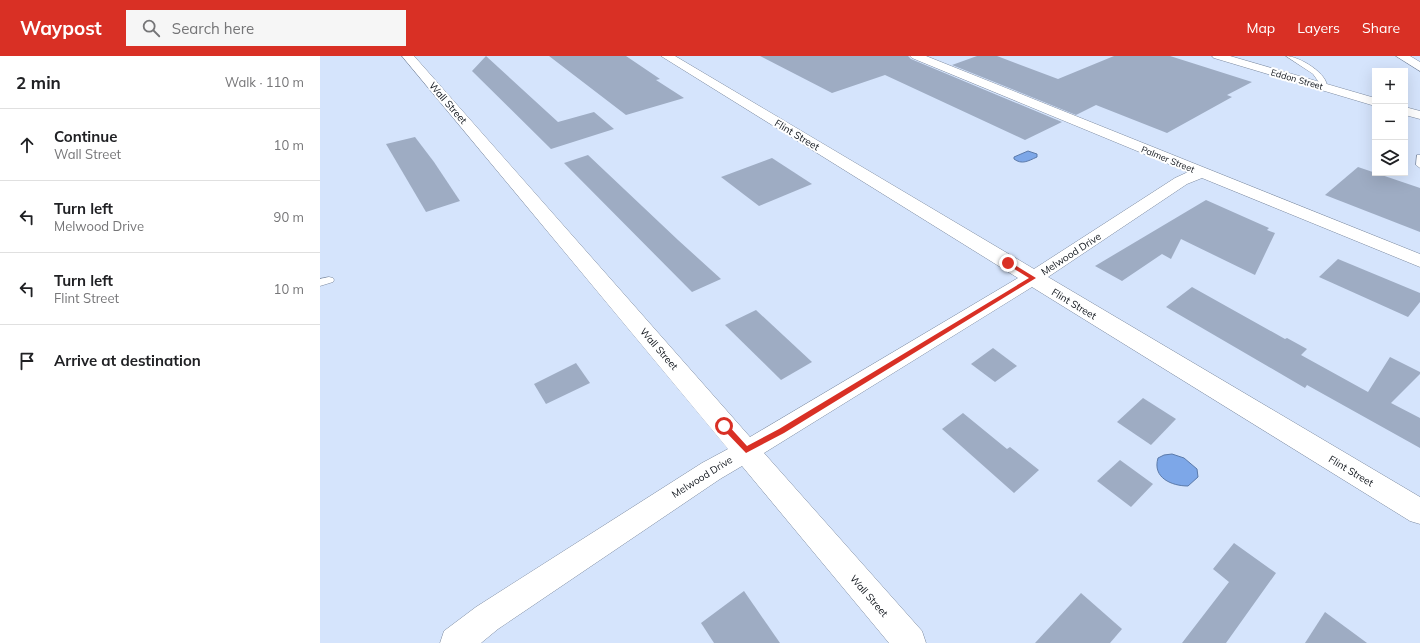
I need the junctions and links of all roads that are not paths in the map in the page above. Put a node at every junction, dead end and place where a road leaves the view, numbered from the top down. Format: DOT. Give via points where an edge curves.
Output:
graph roads {
  1 [pos="408,56"];
  2 [pos="667,56"];
  3 [pos="916,56"];
  4 [pos="1218,56"];
  5 [pos="1289,56"];
  6 [pos="1420,56"];
  7 [pos="1405,58"];
  8 [pos="1420,67"];
  9 [pos="1325,87"];
  10 [pos="1372,101"];
  11 [pos="1408,112"];
  12 [pos="1420,115"];
  13 [pos="1420,157"];
  14 [pos="1420,166"];
  15 [pos="1200,173"];
  16 [pos="1420,261"];
  17 [pos="1033,278"];
  18 [pos="746,450"];
  19 [pos="1420,512"];
  20 [pos="456,643"];
  21 [pos="910,643"];
  1 -- 18 [label="street, Wall Street"];
  2 -- 17 [label="street, Flint Street"];
  3 -- 15 [label="street, Palmer Street"];
  4 -- 9 [label="street, Eddon Street"];
  5 -- 9 [label="lane" via="1322,79"];
  6 -- 7 [label="street"];
  7 -- 8 [label="street"];
  9 -- 10 [label="street, Eddon Street"];
  11 -- 12 [label="street"];
  13 -- 14 [label="lane"];
  15 -- 16 [label="street, Palmer Street"];
  15 -- 17 [label="street, Melwood Drive" via="1181,181"];
  17 -- 18 [label="street, Melwood Drive" via="782,431"];
  17 -- 19 [label="street, Flint Street"];
  18 -- 20 [label="street, Melwood Drive" via="710,471 494,614"];
  18 -- 21 [label="street, Wall Street"];
}
